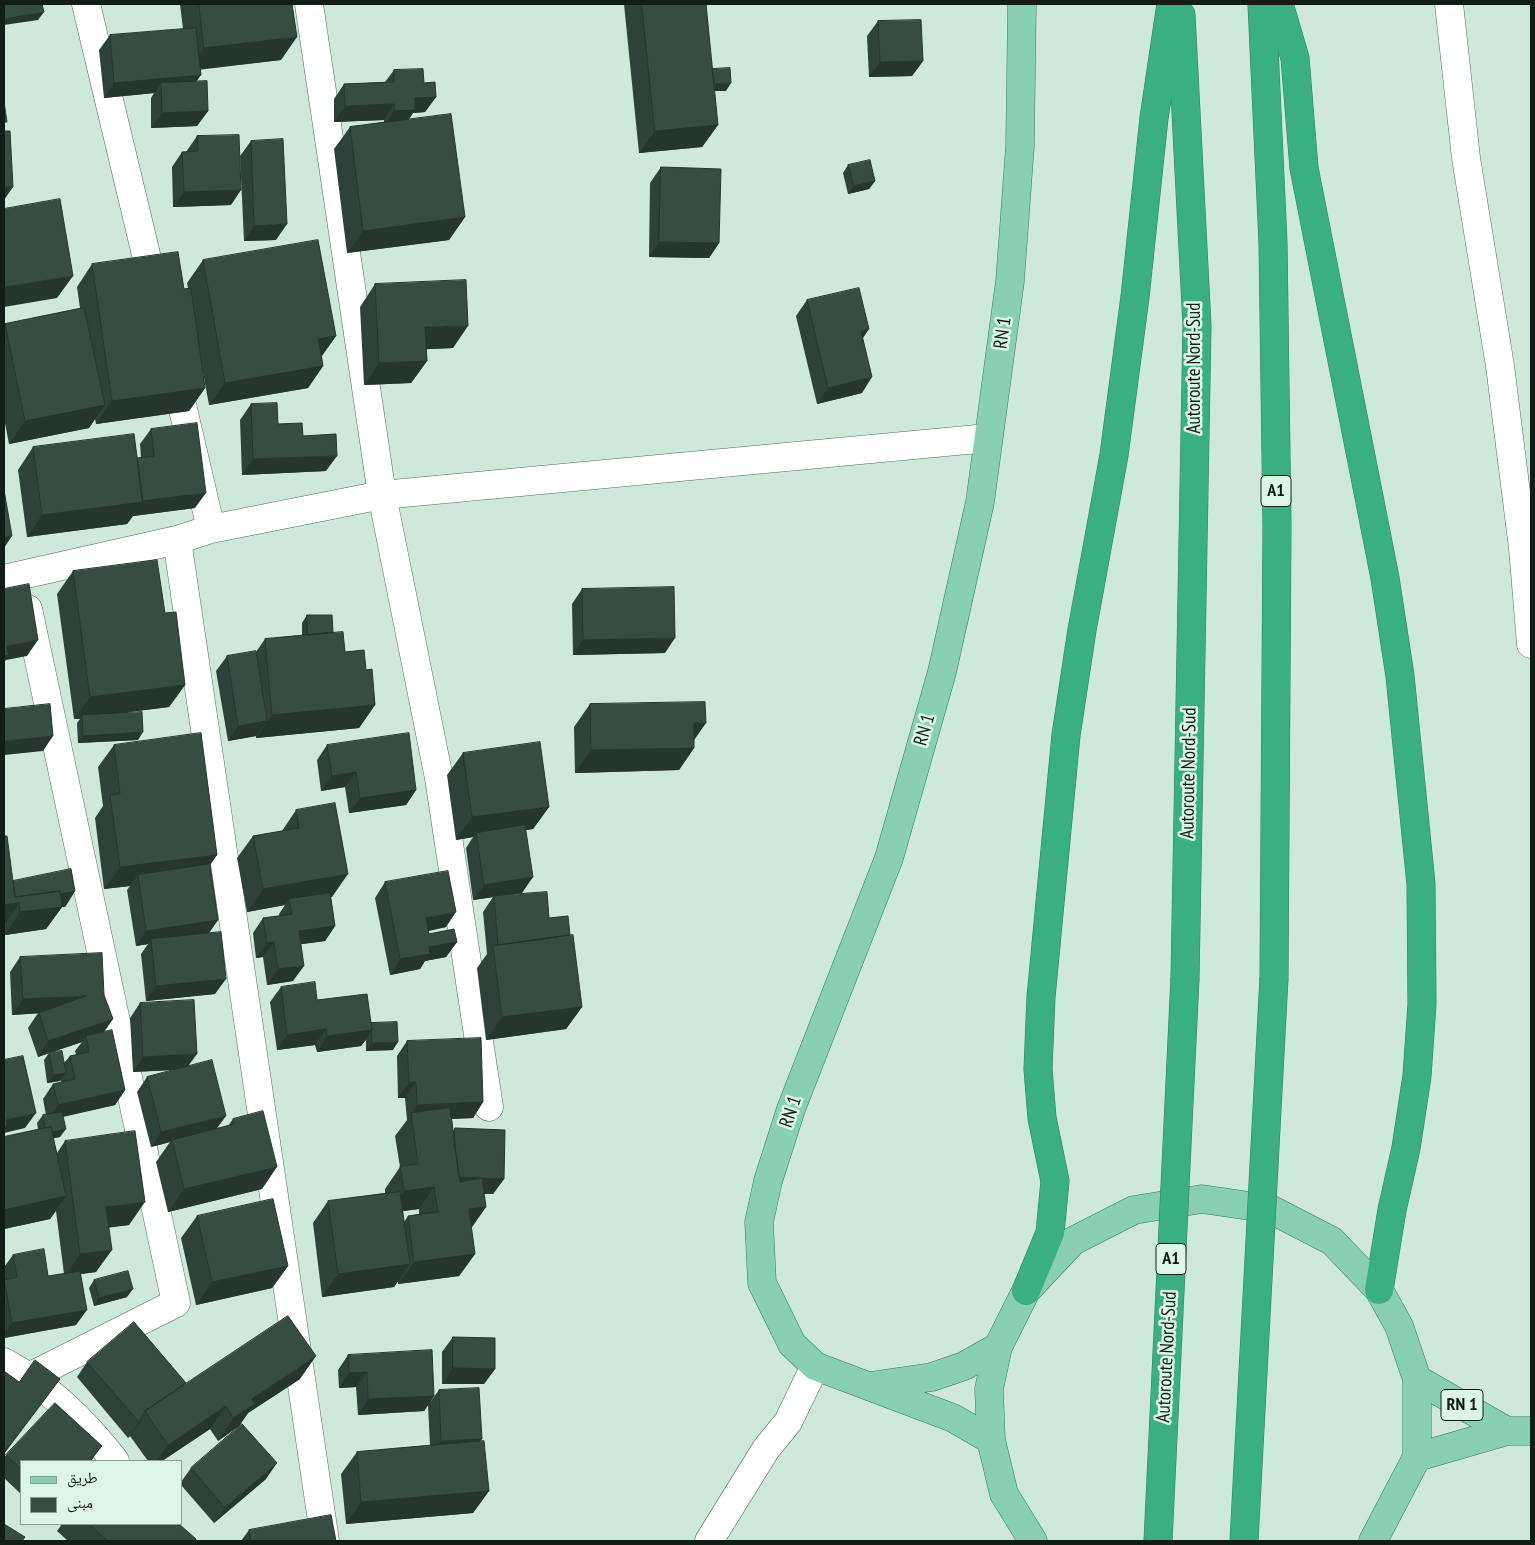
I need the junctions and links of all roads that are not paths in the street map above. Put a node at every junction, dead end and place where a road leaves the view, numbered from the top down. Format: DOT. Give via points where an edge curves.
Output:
graph roads {
  1 [pos="86,4"];
  2 [pos="308,4"];
  3 [pos="1022,4"];
  4 [pos="1170,4"];
  5 [pos="1180,4"];
  6 [pos="1262,4"];
  7 [pos="1279,4"];
  8 [pos="1449,4"];
  9 [pos="161,319"];
  10 [pos="168,348"];
  11 [pos="988,438"];
  12 [pos="382,494"];
  13 [pos="211,529"];
  14 [pos="176,540"];
  15 [pos="12,577"];
  16 [pos="1531,644"];
  17 [pos="489,1106"];
  18 [pos="1379,1290"];
  19 [pos="1026,1291"];
  20 [pos="998,1347"];
  21 [pos="4,1362"];
  22 [pos="815,1366"];
  23 [pos="31,1376"];
  24 [pos="1417,1379"];
  25 [pos="866,1386"];
  26 [pos="1519,1431"];
  27 [pos="991,1440"];
  28 [pos="1417,1457"];
  29 [pos="114,1460"];
  30 [pos="325,1541"];
  31 [pos="709,1541"];
  32 [pos="1033,1541"];
  33 [pos="1158,1541"];
  34 [pos="1244,1541"];
  35 [pos="1373,1541"];
  1 -- 9 [label="street"];
  2 -- 12 [label="street"];
  3 -- 11 [label="main road, RN 1" via="1020,146 1010,281"];
  4 -- 19 [label="highway" via="1114,455 1066,736 1041,997 1038,1069 1042,1118 1055,1181 1050,1233"];
  5 -- 33 [label="highway, Autoroute Nord-Sud / A1, bridge" via="1197,326 1185,978"];
  6 -- 34 [label="highway, A1, bridge" via="1273,242 1277,526 1274,978"];
  7 -- 18 [label="highway" via="1295,58 1304,168 1385,578 1400,676 1421,884 1422,1004 1417,1076"];
  8 -- 16 [label="street" via="1466,158 1500,366 1523,548"];
  10 -- 13 [label="street"];
  11 -- 12 [label="street"];
  11 -- 22 [label="main road, RN 1" via="980,502 942,672 891,849 791,1109 768,1181 759,1222 762,1283 792,1344"];
  12 -- 13 [label="street"];
  12 -- 17 [label="street" via="439,778"];
  13 -- 14 [label="street"];
  14 -- 15 [label="street"];
  14 -- 30 [label="street"];
  15 -- 23 [label="street" via="176,1303"];
  18 -- 19 [label="main road" via="1332,1241 1270,1209 1202,1198 1134,1210 1073,1241"];
  18 -- 24 [label="main road" via="1399,1326"];
  19 -- 20 [label="main road"];
  20 -- 25 [label="main road, RN 1" via="964,1366 932,1377"];
  20 -- 27 [label="main road" via="989,1389"];
  21 -- 23 [label="street"];
  22 -- 25 [label="main road, RN 1"];
  22 -- 31 [label="street" via="788,1422 766,1449"];
  23 -- 29 [label="street" via="91,1431"];
  24 -- 26 [label="main road, RN 1"];
  24 -- 28 [label="main road"];
  25 -- 27 [label="main road, RN 1" via="952,1418"];
  26 -- 28 [label="main road, RN 1"];
  27 -- 32 [label="main road" via="1004,1494"];
  28 -- 35 [label="main road"];
}
